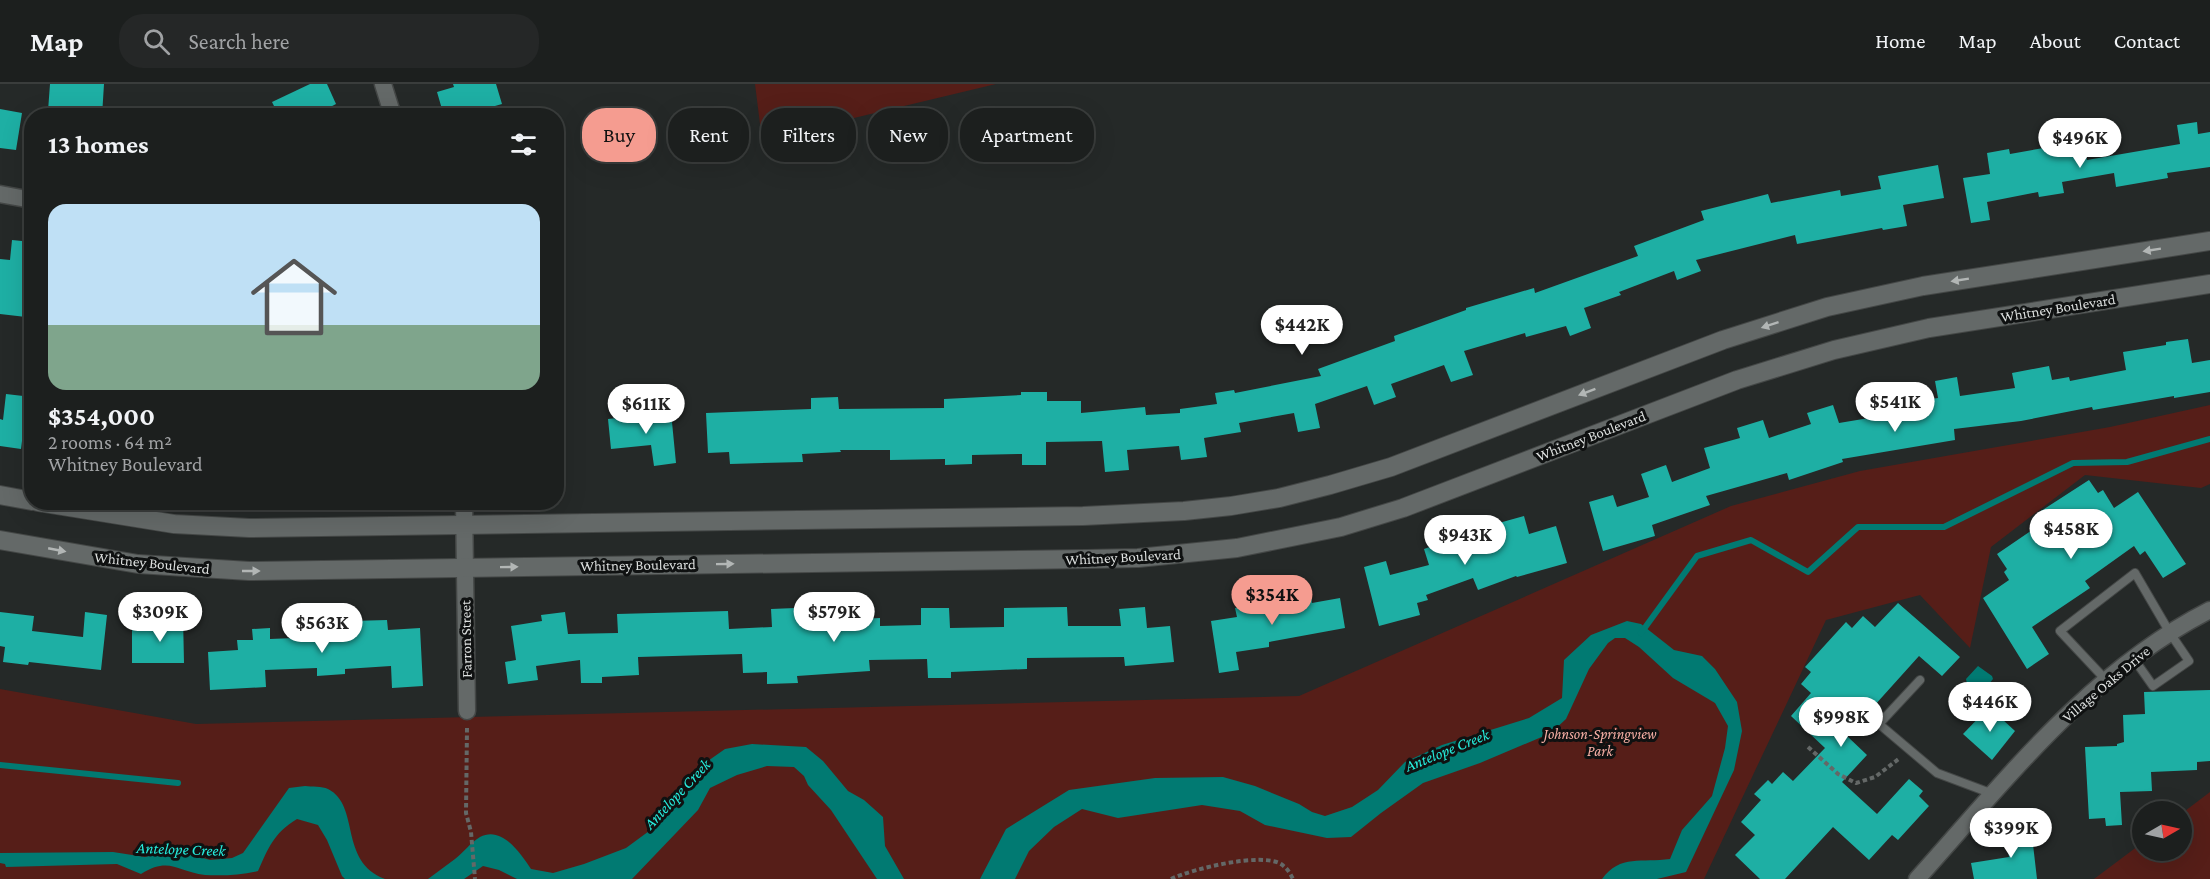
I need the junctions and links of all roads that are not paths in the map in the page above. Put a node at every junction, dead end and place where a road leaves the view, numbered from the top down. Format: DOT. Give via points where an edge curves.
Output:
graph roads {
  1 [pos="383,84"];
  2 [pos="390,108"];
  3 [pos="0,194"];
  4 [pos="24,198"];
  5 [pos="2210,241"];
  6 [pos="2210,284"];
  7 [pos="0,495"];
  8 [pos="24,500"];
  9 [pos="84,510"];
  10 [pos="464,510"];
  11 [pos="465,525"];
  12 [pos="0,540"];
  13 [pos="465,568"];
  14 [pos="2210,610"];
  15 [pos="2170,633"];
  16 [pos="2134,659"];
  17 [pos="1920,680"];
  18 [pos="2106,680"];
  19 [pos="467,711"];
  20 [pos="1994,794"];
  21 [pos="1917,879"];
  1 -- 2 [label="street"];
  3 -- 4 [label="street"];
  5 -- 11 [label="street, one-way" via="1923,286 1827,307 1722,340 1391,467 1280,498 1232,506 1083,516"];
  13 -- 6 [label="street, Whitney Boulevard, one-way" via="1127,558 1237,548 1341,527 1403,508 1737,380 1834,350 1929,328"];
  7 -- 8 [label="street"];
  9 -- 11 [label="street" via="206,527"];
  10 -- 11 [label="street, Farron Street"];
  11 -- 13 [label="street, Farron Street"];
  12 -- 13 [label="street, Whitney Boulevard, one-way" via="115,561 202,570"];
  13 -- 19 [label="street, Farron Street"];
  14 -- 15 [label="street, Village Oaks Drive"];
  15 -- 16 [label="street, Village Oaks Drive"];
  15 -- 16 [label="lane" via="2189,661 2153,686"];
  15 -- 18 [label="lane" via="2135,573 2060,631"];
  16 -- 18 [label="street, Village Oaks Drive"];
  17 -- 20 [label="lane" via="1879,724 1937,773"];
  18 -- 20 [label="street, Village Oaks Drive" via="2070,712"];
  20 -- 21 [label="street, Village Oaks Drive"];
}
